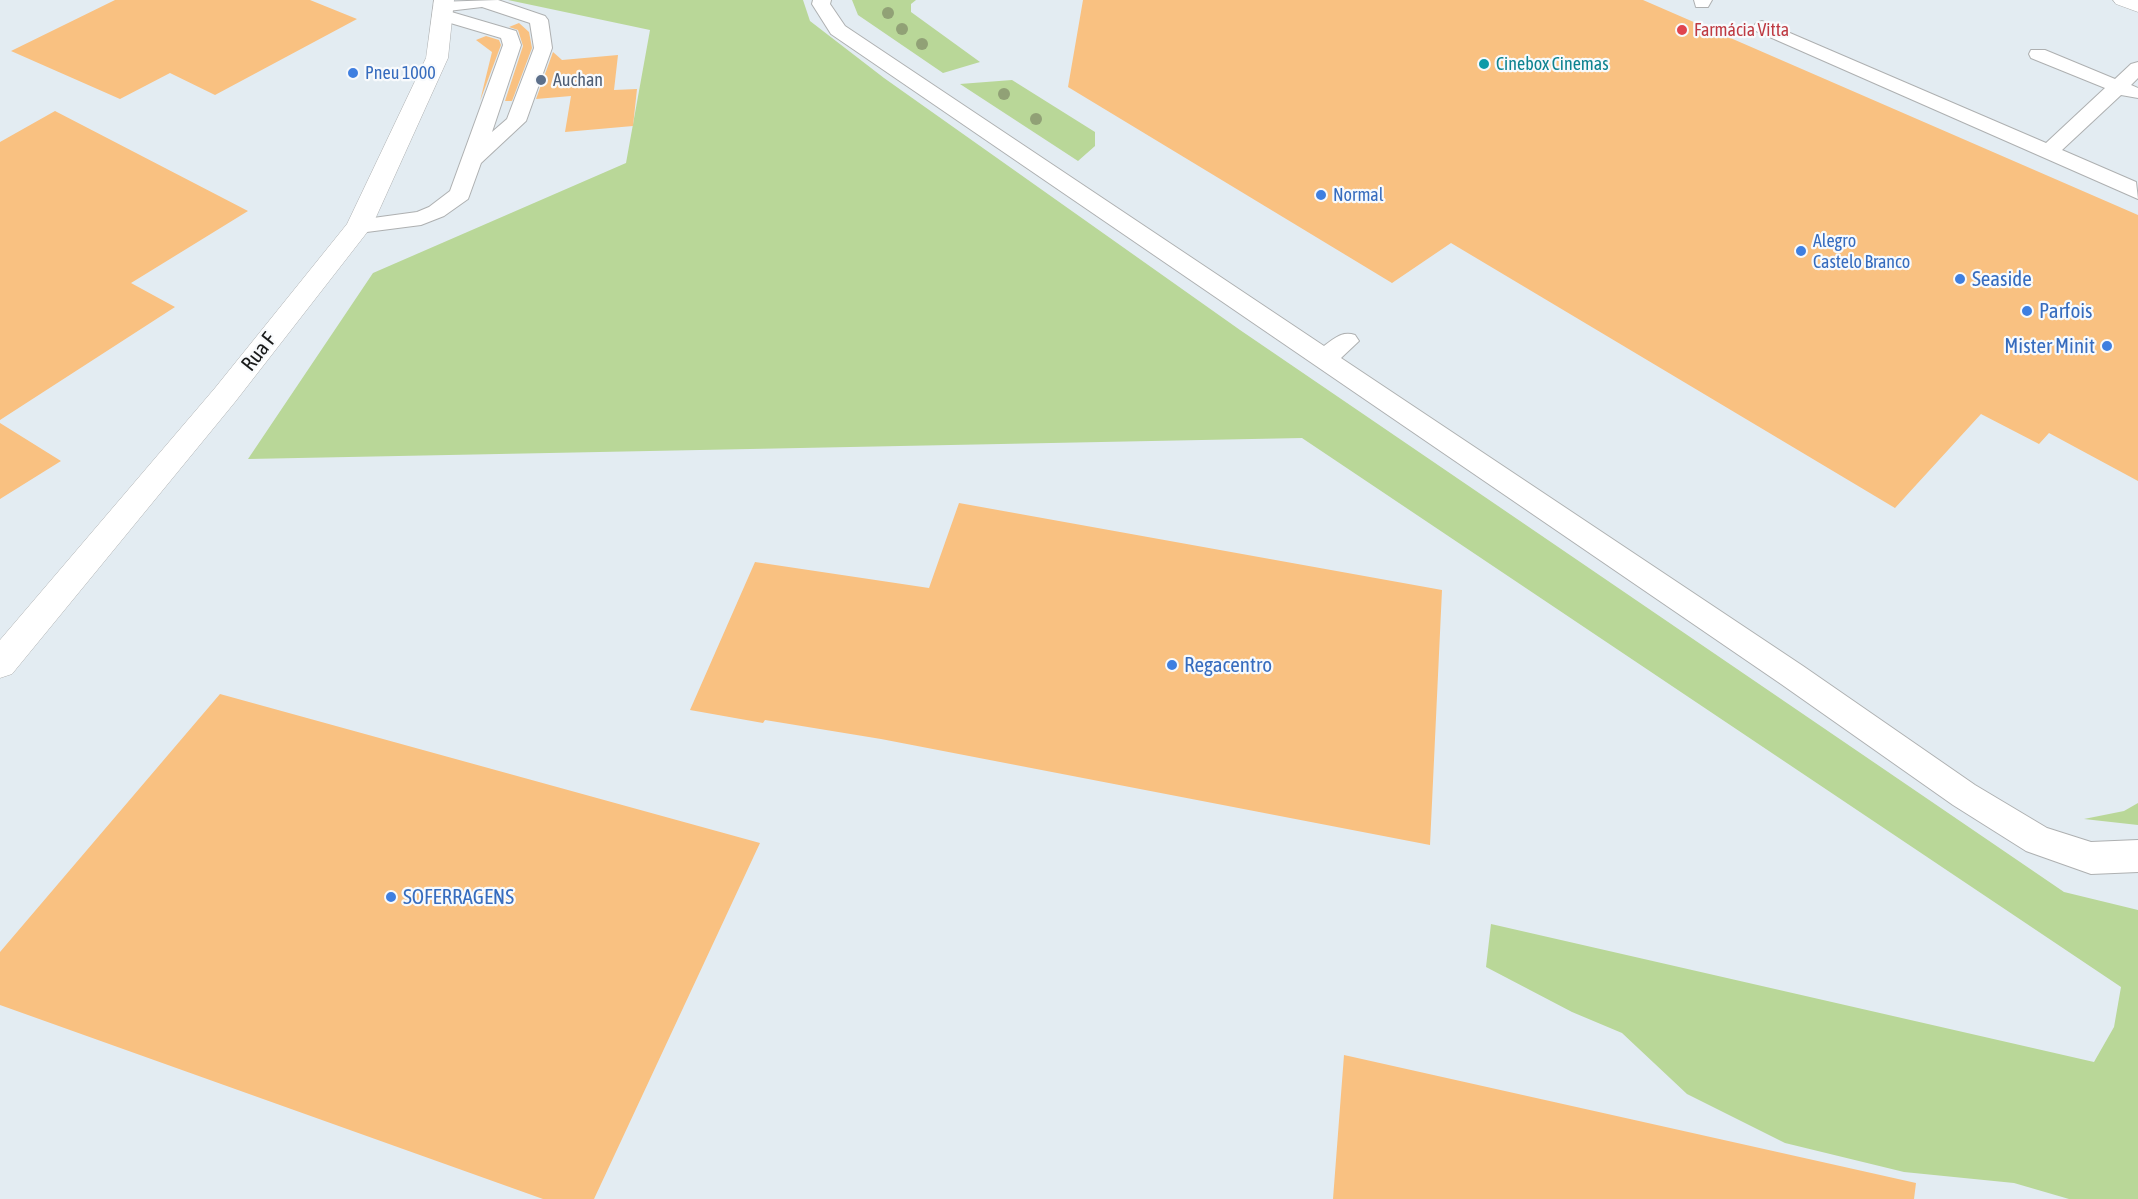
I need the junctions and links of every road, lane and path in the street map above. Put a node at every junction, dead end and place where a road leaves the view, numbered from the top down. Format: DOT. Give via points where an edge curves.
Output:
graph roads {
  1 [pos="822,0"];
  2 [pos="2123,0"];
  3 [pos="2138,6"];
  4 [pos="443,7"];
  5 [pos="2138,12"];
  6 [pos="1762,27"];
  7 [pos="2038,54"];
  8 [pos="2138,68"];
  9 [pos="2119,87"];
  10 [pos="2138,94"];
  11 [pos="2049,151"];
  12 [pos="472,160"];
  13 [pos="2138,193"];
  14 [pos="359,226"];
  15 [pos="1347,341"];
  16 [pos="1325,358"];
  17 [pos="0,664"];
  18 [pos="2138,856"];
  1 -- 16 [label="lane" via="838,30"];
  2 -- 3 [label="street"];
  2 -- 5 [label="lane"];
  4 -- 12 [label="lane" via="509,35 512,45"];
  4 -- 12 [label="lane" via="483,1 539,20 543,48 516,121"];
  4 -- 14 [label="street, Rua F" via="437,58"];
  6 -- 11 [label="lane"];
  7 -- 9 [label="lane"];
  8 -- 9 [label="lane"];
  9 -- 10 [label="lane"];
  9 -- 11 [label="lane"];
  11 -- 13 [label="lane"];
  12 -- 14 [label="lane" via="460,194 446,208 424,218"];
  14 -- 17 [label="street, Rua F" via="225,395"];
  15 -- 16 [label="lane"];
  16 -- 18 [label="lane" via="2019,829 2037,840 2091,858"];
}
